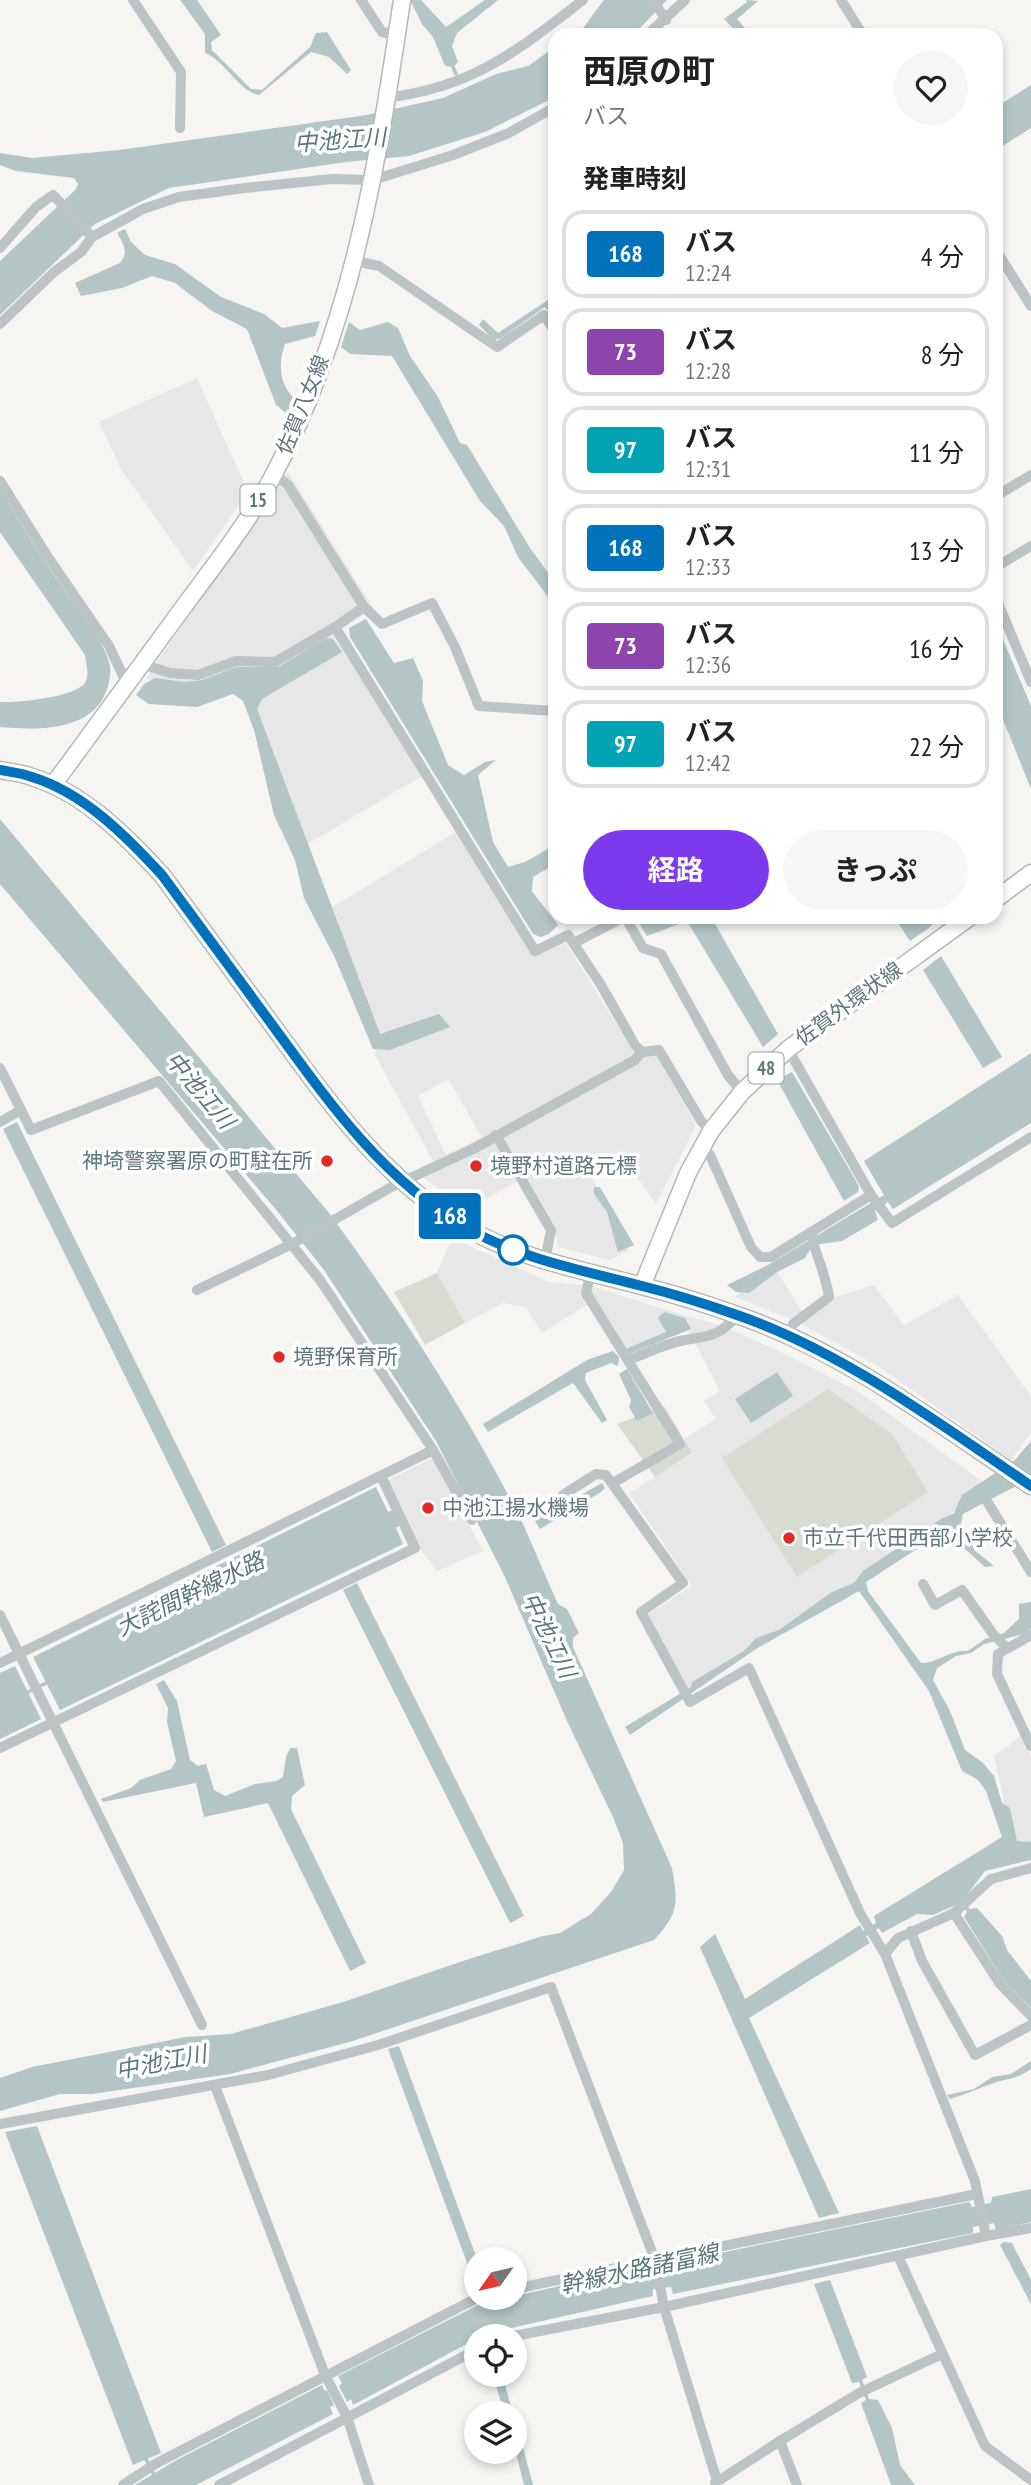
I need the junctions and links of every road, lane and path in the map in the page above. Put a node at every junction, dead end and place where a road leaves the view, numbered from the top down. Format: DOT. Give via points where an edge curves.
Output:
graph roads {
  1 [pos="133,0"];
  2 [pos="362,0"];
  3 [pos="402,0"];
  4 [pos="583,0"];
  5 [pos="653,0"];
  6 [pos="685,0"];
  7 [pos="841,0"];
  8 [pos="665,18"];
  9 [pos="654,28"];
  10 [pos="859,28"];
  11 [pos="397,34"];
  12 [pos="386,102"];
  13 [pos="548,111"];
  14 [pos="180,128"];
  15 [pos="374,176"];
  16 [pos="92,237"];
  17 [pos="0,248"];
  18 [pos="355,261"];
  19 [pos="1003,261"];
  20 [pos="1031,306"];
  21 [pos="548,321"];
  22 [pos="0,324"];
  23 [pos="274,474"];
  24 [pos="1031,475"];
  25 [pos="0,481"];
  26 [pos="1003,492"];
  27 [pos="1031,546"];
  28 [pos="1003,563"];
  29 [pos="364,607"];
  30 [pos="1003,613"];
  31 [pos="341,636"];
  32 [pos="1027,663"];
  33 [pos="142,664"];
  34 [pos="1031,681"];
  35 [pos="127,684"];
  36 [pos="548,711"];
  37 [pos="0,770"];
  38 [pos="53,785"];
  39 [pos="1031,873"];
  40 [pos="1003,894"];
  41 [pos="611,924"];
  42 [pos="628,924"];
  43 [pos="960,924"];
  44 [pos="575,943"];
  45 [pos="788,1049"];
  46 [pos="642,1052"];
  47 [pos="0,1068"];
  48 [pos="742,1092"];
  49 [pos="21,1110"];
  50 [pos="5,1119"];
  51 [pos="711,1130"];
  52 [pos="496,1135"];
  53 [pos="1031,1137"];
  54 [pos="703,1147"];
  55 [pos="403,1182"];
  56 [pos="871,1195"];
  57 [pos="811,1233"];
  58 [pos="292,1244"];
  59 [pos="545,1261"];
  60 [pos="590,1275"];
  61 [pos="642,1286"];
  62 [pos="197,1290"];
  63 [pos="738,1315"];
  64 [pos="788,1335"];
  65 [pos="628,1360"];
  66 [pos="433,1450"];
  67 [pos="381,1476"];
  68 [pos="613,1483"];
  69 [pos="1030,1486"];
  70 [pos="563,1495"];
  71 [pos="988,1503"];
  72 [pos="472,1520"];
  73 [pos="1031,1572"];
  74 [pos="923,1584"];
  75 [pos="0,1615"];
  76 [pos="1031,1635"];
  77 [pos="1006,1647"];
  78 [pos="19,1654"];
  79 [pos="0,1663"];
  80 [pos="53,1722"];
  81 [pos="1031,1746"];
  82 [pos="0,1748"];
  83 [pos="1031,1868"];
  84 [pos="961,1908"];
  85 [pos="911,1931"];
  86 [pos="885,1954"];
  87 [pos="1031,2016"];
  88 [pos="202,2025"];
  89 [pos="1031,2025"];
  90 [pos="215,2086"];
  91 [pos="0,2124"];
  92 [pos="978,2198"];
  93 [pos="1031,2228"];
  94 [pos="985,2231"];
  95 [pos="898,2256"];
  96 [pos="656,2265"];
  97 [pos="527,2286"];
  98 [pos="464,2305"];
  99 [pos="664,2306"];
  100 [pos="527,2333"];
  101 [pos="942,2354"];
  102 [pos="464,2356"];
  103 [pos="327,2379"];
  104 [pos="345,2413"];
  105 [pos="780,2441"];
  106 [pos="1031,2480"];
  107 [pos="716,2483"];
  108 [pos="123,2485"];
  109 [pos="219,2485"];
  110 [pos="369,2485"];
  111 [pos="797,2485"];
  1 -- 14 [label="street" via="181,72"];
  2 -- 11 [label="street" via="382,32"];
  3 -- 11 [label="main road, 15"];
  4 -- 12 [label="street" via="475,73"];
  5 -- 8 [label="street"];
  6 -- 8 [label="street"];
  7 -- 10 [label="street"];
  8 -- 9 [label="street"];
  11 -- 12 [label="main road, 15"];
  12 -- 15 [label="main road, 15"];
  13 -- 15 [label="street" via="509,133 453,155"];
  15 -- 16 [label="street" via="179,197 143,209"];
  15 -- 18 [label="main road, 佐賀八女線 / 15"];
  16 -- 17 [label="street" via="53,195 36,207"];
  16 -- 22 [label="street"];
  18 -- 21 [label="street" via="379,266 497,347 544,315"];
  18 -- 23 [label="main road, 佐賀八女線 / 15" via="315,384"];
  19 -- 20 [label="street"];
  23 -- 29 [label="street" via="288,485"];
  23 -- 33 [label="main road, 佐賀八女線 / 15" via="231,543"];
  24 -- 26 [label="street"];
  25 -- 35 [label="street" via="109,646"];
  27 -- 28 [label="street"];
  29 -- 31 [label="street"];
  29 -- 36 [label="street" via="382,624 432,603 456,647 479,706"];
  30 -- 32 [label="street"];
  31 -- 33 [label="street" via="275,662 236,661 198,676"];
  31 -- 44 [label="street" via="535,951 568,935"];
  32 -- 34 [label="street"];
  33 -- 35 [label="main road, 佐賀八女線 / 15"];
  35 -- 38 [label="main road, 佐賀八女線 / 15"];
  37 -- 38 [label="main road"];
  38 -- 55 [label="main road" via="85,803 130,840 162,875 332,1106"];
  39 -- 40 [label="main road"];
  41 -- 44 [label="street"];
  42 -- 48 [label="street" via="643,948 661,954"];
  43 -- 45 [label="main road, 佐賀外環状線 / 48"];
  44 -- 46 [label="street"];
  45 -- 48 [label="main road, 佐賀外環状線 / 48"];
  45 -- 56 [label="street"];
  46 -- 51 [label="street" via="659,1050"];
  46 -- 52 [label="street"];
  47 -- 49 [label="street"];
  48 -- 51 [label="main road, 佐賀外環状線 / 48"];
  49 -- 50 [label="street"];
  49 -- 58 [label="street" via="31,1130 159,1082"];
  51 -- 54 [label="main road, 佐賀外環状線 / 48"];
  52 -- 55 [label="street"];
  52 -- 59 [label="street" via="551,1230"];
  53 -- 56 [label="street" via="892,1223"];
  54 -- 57 [label="street" via="760,1257 771,1257"];
  54 -- 61 [label="main road, 佐賀外環状線 / 48"];
  55 -- 58 [label="street"];
  55 -- 59 [label="main road" via="465,1227"];
  56 -- 57 [label="street"];
  57 -- 64 [label="street" via="829,1297 793,1324"];
  58 -- 62 [label="street"];
  58 -- 66 [label="street"];
  59 -- 60 [label="main road"];
  60 -- 61 [label="main road"];
  60 -- 65 [label="street" via="586,1293"];
  61 -- 63 [label="main road"];
  63 -- 64 [label="main road"];
  63 -- 65 [label="street" via="707,1338 679,1341"];
  64 -- 69 [label="main road" via="878,1384"];
  65 -- 68 [label="street" via="680,1444"];
  66 -- 67 [label="street"];
  66 -- 72 [label="street"];
  67 -- 78 [label="street"];
  67 -- 80 [label="street" via="415,1548"];
  68 -- 70 [label="street" via="606,1475 596,1474"];
  68 -- 86 [label="street" via="683,1583 641,1612 690,1702 749,1668"];
  71 -- 73 [label="street"];
  74 -- 77 [label="street" via="935,1605 961,1590"];
  75 -- 78 [label="street"];
  76 -- 77 [label="street"];
  77 -- 81 [label="street" via="998,1654 997,1674"];
  78 -- 79 [label="street"];
  78 -- 80 [label="street"];
  80 -- 82 [label="street"];
  80 -- 88 [label="street"];
  83 -- 84 [label="street" via="991,1879"];
  84 -- 85 [label="street"];
  84 -- 87 [label="street" via="1000,1984"];
  85 -- 86 [label="street"];
  85 -- 89 [label="street" via="922,1961 975,2055"];
  86 -- 92 [label="street"];
  90 -- 91 [label="street"];
  90 -- 96 [label="street" via="378,2045 551,1987"];
  90 -- 103 [label="street"];
  92 -- 94 [label="street"];
  92 -- 96 [label="street"];
  93 -- 94 [label="street"];
  94 -- 95 [label="street"];
  95 -- 99 [label="street"];
  95 -- 101 [label="street"];
  96 -- 97 [label="street"];
  96 -- 99 [label="street"];
  98 -- 103 [label="street"];
  99 -- 100 [label="street"];
  99 -- 107 [label="street"];
  101 -- 105 [label="street" via="864,2391"];
  101 -- 106 [label="street" via="985,2446"];
  102 -- 104 [label="street"];
  103 -- 104 [label="street"];
  103 -- 108 [label="street" via="151,2466"];
  104 -- 109 [label="street"];
  104 -- 110 [label="street"];
  105 -- 107 [label="street"];
  105 -- 111 [label="street"];
}
